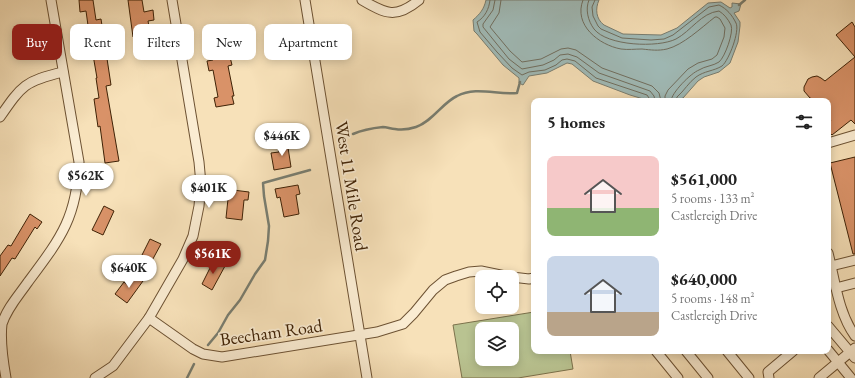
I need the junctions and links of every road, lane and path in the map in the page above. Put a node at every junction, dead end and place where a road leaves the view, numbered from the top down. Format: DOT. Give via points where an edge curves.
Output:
graph roads {
  1 [pos="51,0"];
  2 [pos="172,0"];
  3 [pos="305,0"];
  4 [pos="362,0"];
  5 [pos="419,0"];
  6 [pos="63,72"];
  7 [pos="0,117"];
  8 [pos="855,135"];
  9 [pos="831,141"];
  10 [pos="855,260"];
  11 [pos="831,266"];
  12 [pos="475,272"];
  13 [pos="519,278"];
  14 [pos="531,279"];
  15 [pos="855,283"];
  16 [pos="836,288"];
  17 [pos="149,318"];
  18 [pos="831,329"];
  19 [pos="360,334"];
  20 [pos="855,336"];
  21 [pos="853,353"];
  22 [pos="658,354"];
  23 [pos="688,354"];
  24 [pos="729,354"];
  25 [pos="789,354"];
  26 [pos="831,354"];
  27 [pos="838,362"];
  28 [pos="6,378"];
  29 [pos="95,378"];
  30 [pos="367,378"];
  31 [pos="678,378"];
  32 [pos="708,378"];
  33 [pos="749,378"];
  34 [pos="769,378"];
  35 [pos="819,378"];
  36 [pos="851,378"];
  1 -- 6 [label="street"];
  2 -- 17 [label="street" via="199,162 199,206 193,236 183,259"];
  3 -- 19 [label="street, West 11 Mile Road"];
  4 -- 5 [label="street" via="386,13 410,8"];
  6 -- 7 [label="street" via="36,79 25,85"];
  6 -- 28 [label="street" via="79,162 75,199 64,231 13,303 2,324 0,336"];
  8 -- 9 [label="street"];
  10 -- 11 [label="street"];
  11 -- 16 [label="street"];
  12 -- 19 [label="street, Beecham Road" via="445,280 403,324"];
  13 -- 14 [label="street, Beecham Road"];
  15 -- 16 [label="street"];
  16 -- 20 [label="street" via="841,307"];
  17 -- 19 [label="street, Beecham Road" via="193,350 222,357"];
  17 -- 29 [label="street" via="113,366"];
  18 -- 21 [label="street"];
  19 -- 30 [label="street, West 11 Mile Road"];
  21 -- 27 [label="street"];
  22 -- 31 [label="street"];
  23 -- 32 [label="street"];
  24 -- 33 [label="street"];
  25 -- 34 [label="street" via="768,372"];
  26 -- 27 [label="street"];
  27 -- 35 [label="street"];
  27 -- 36 [label="street"];
}
